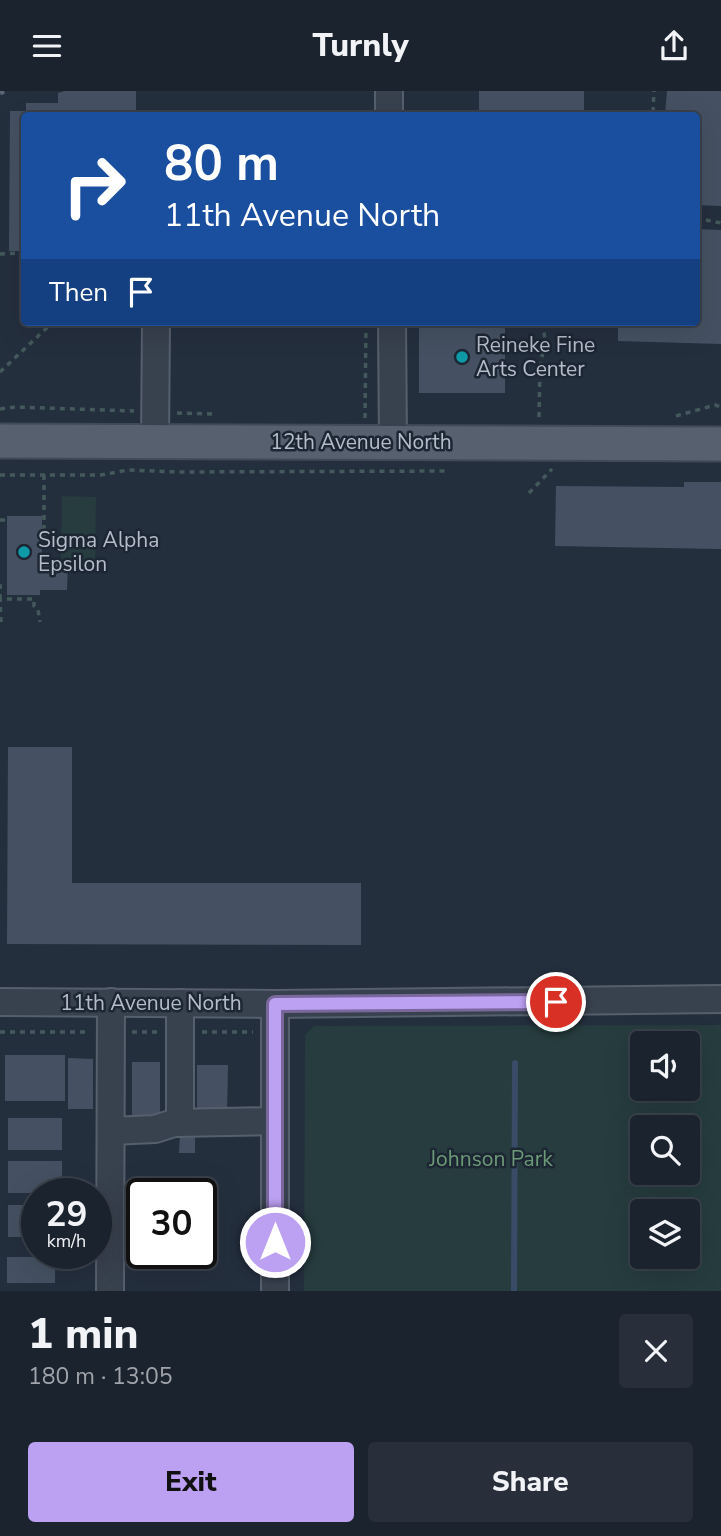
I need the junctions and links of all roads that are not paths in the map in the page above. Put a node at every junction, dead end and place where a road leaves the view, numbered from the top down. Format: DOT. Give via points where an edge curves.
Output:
graph roads {
  1 [pos="389,91"];
  2 [pos="389,112"];
  3 [pos="156,326"];
  4 [pos="392,326"];
  5 [pos="155,427"];
  6 [pos="393,430"];
  7 [pos="0,440"];
  8 [pos="721,444"];
  9 [pos="721,999"];
  10 [pos="0,1002"];
  11 [pos="111,1002"];
  12 [pos="180,1003"];
  13 [pos="275,1004"];
  14 [pos="275,1121"];
  15 [pos="180,1123"];
  16 [pos="111,1131"];
  17 [pos="110,1291"];
  18 [pos="275,1291"];
  1 -- 2 [label="street"];
  3 -- 5 [label="street"];
  4 -- 6 [label="street"];
  5 -- 6 [label="main road, 12th Avenue North"];
  5 -- 7 [label="main road, 12th Avenue North"];
  6 -- 8 [label="main road, 12th Avenue North"];
  9 -- 13 [label="street, 11th Avenue North"];
  10 -- 11 [label="street, 11th Avenue North"];
  11 -- 12 [label="street, 11th Avenue North"];
  11 -- 16 [label="street"];
  12 -- 13 [label="street, 11th Avenue North"];
  12 -- 15 [label="street"];
  13 -- 14 [label="street"];
  14 -- 15 [label="street"];
  14 -- 18 [label="street"];
  15 -- 16 [label="street"];
  16 -- 17 [label="street"];
}
